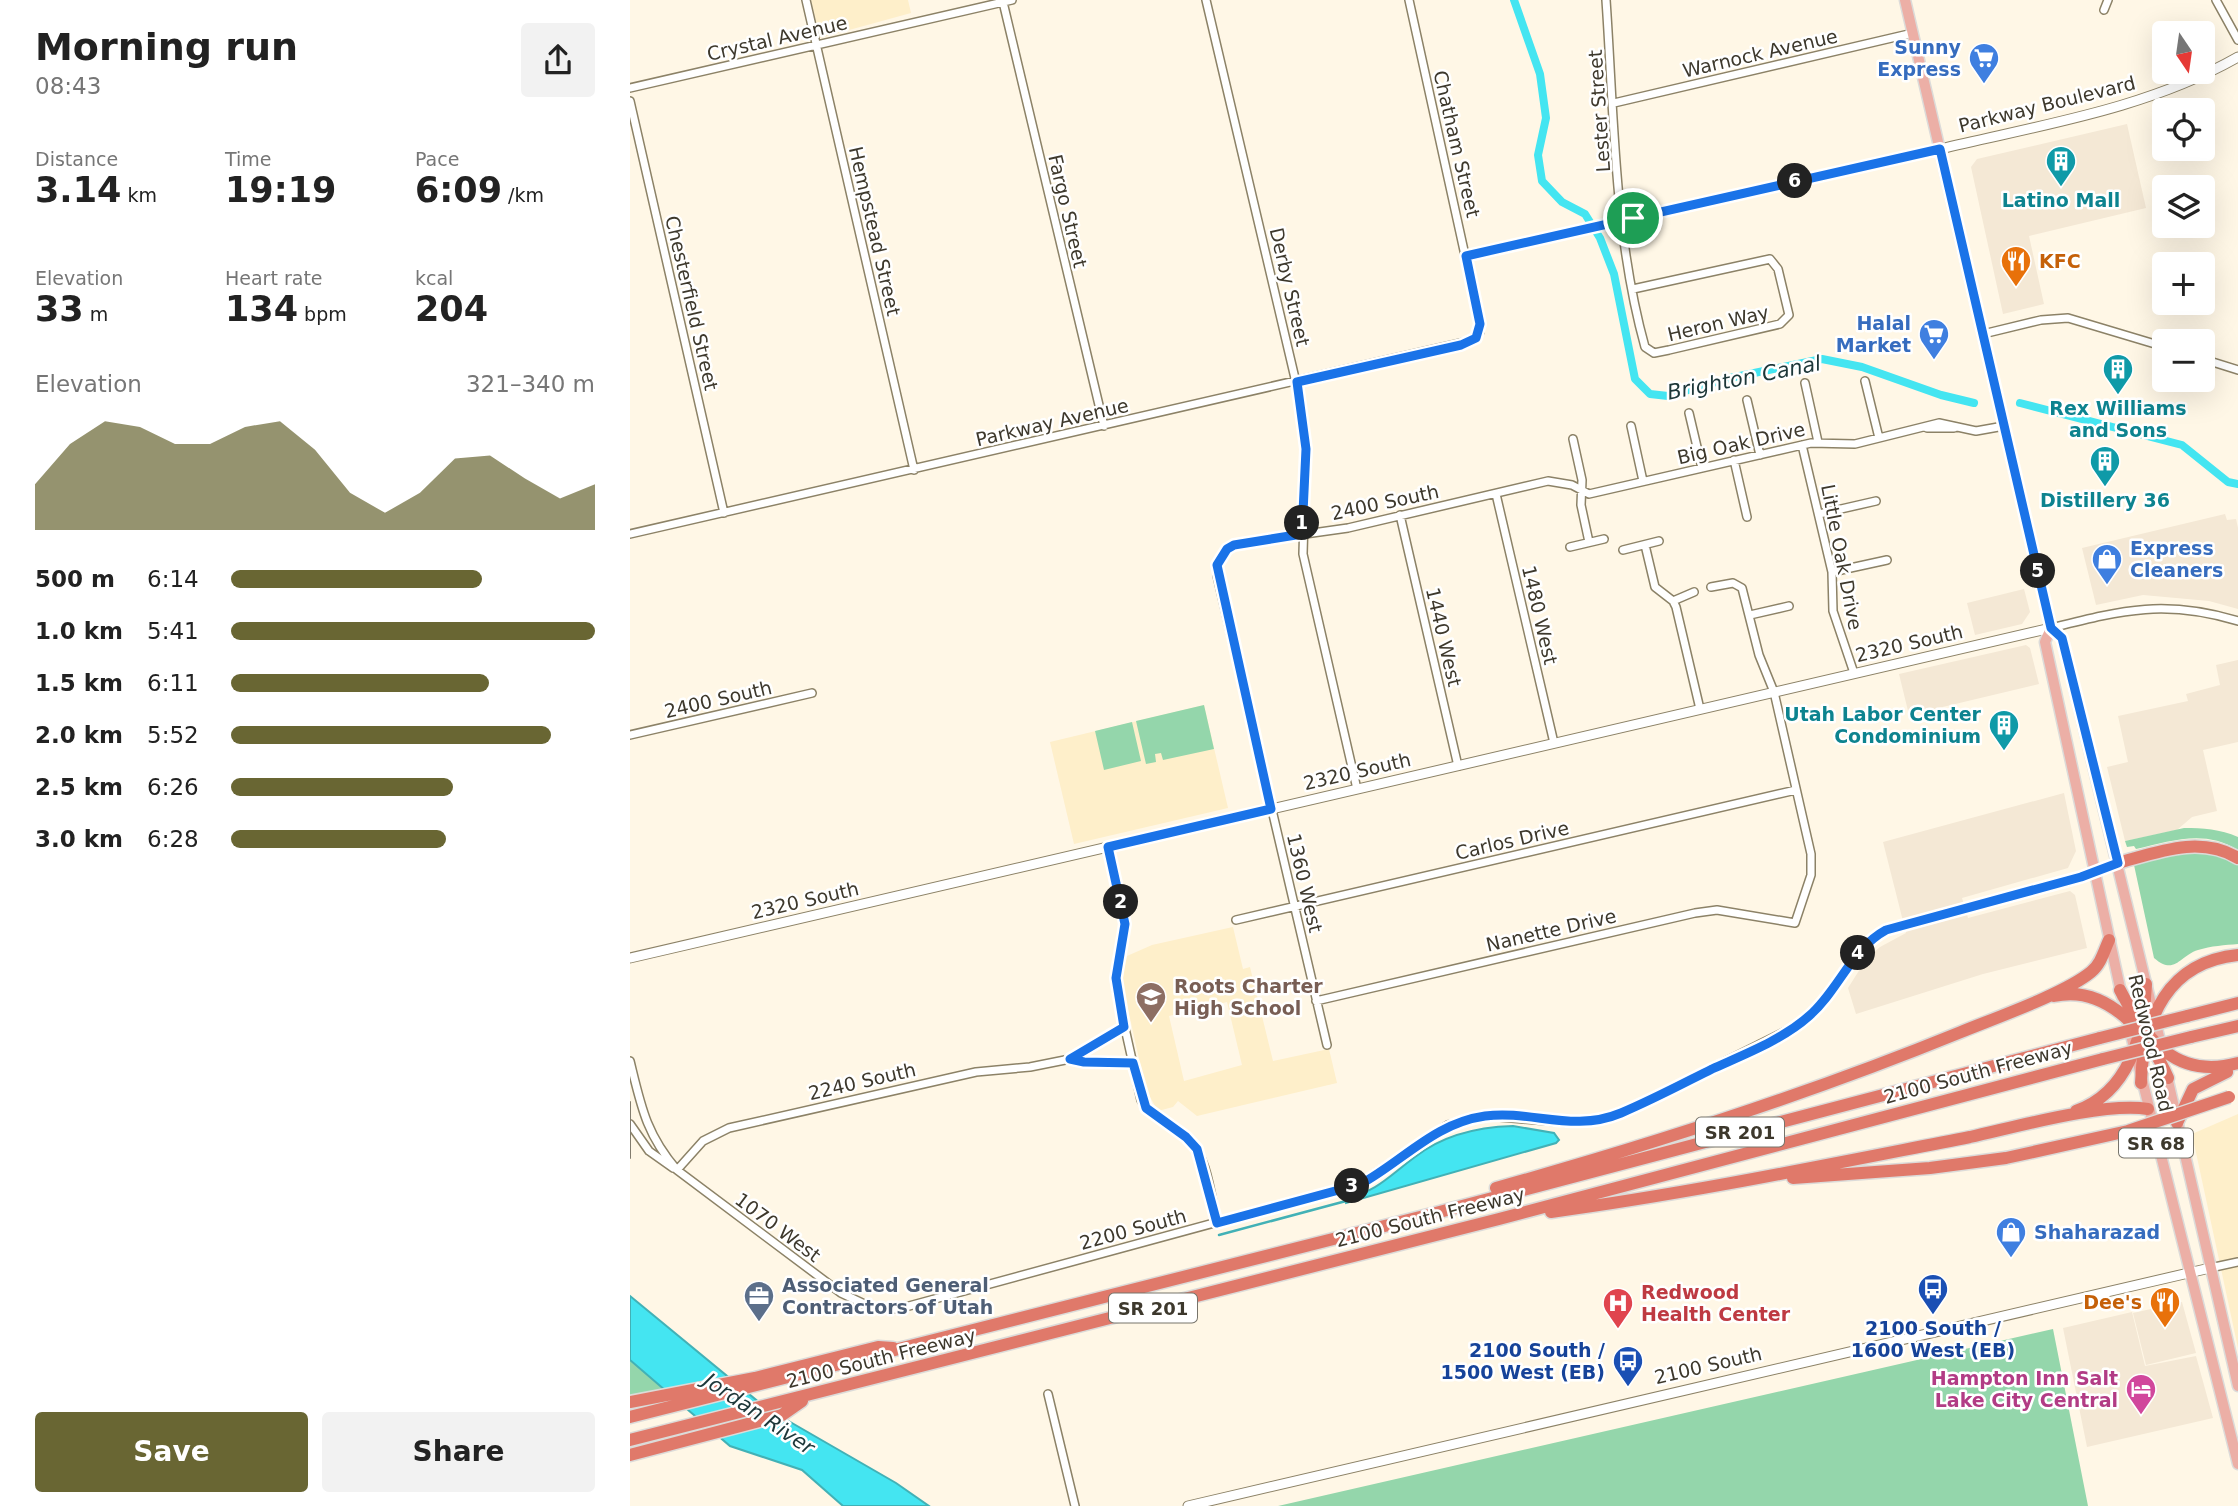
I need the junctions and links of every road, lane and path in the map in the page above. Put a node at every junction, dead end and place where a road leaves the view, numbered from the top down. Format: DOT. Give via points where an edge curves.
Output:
graph roads {
  1 [pos="806,0"];
  2 [pos="1012,0"];
  3 [pos="1206,0"];
  4 [pos="1409,0"];
  5 [pos="1606,0"];
  6 [pos="1905,0"];
  7 [pos="2108,0"];
  8 [pos="2216,0"];
  9 [pos="1003,2"];
  10 [pos="2104,10"];
  11 [pos="1913,33"];
  12 [pos="2238,40"];
  13 [pos="816,45"];
  14 [pos="2238,57"];
  15 [pos="630,88"];
  16 [pos="630,101"];
  17 [pos="1614,103"];
  18 [pos="1940,149"];
  19 [pos="1623,220"];
  20 [pos="1466,256"];
  21 [pos="1633,289"];
  22 [pos="1983,334"];
  23 [pos="1478,335"];
  24 [pos="2152,343"];
  25 [pos="1650,352"];
  26 [pos="2215,363"];
  27 [pos="2238,370"];
  28 [pos="1865,381"];
  29 [pos="1297,382"];
  30 [pos="1805,383"];
  31 [pos="1747,400"];
  32 [pos="1689,413"];
  33 [pos="1104,426"];
  34 [pos="1631,426"];
  35 [pos="2004,426"];
  36 [pos="1879,438"];
  37 [pos="1573,439"];
  38 [pos="1818,442"];
  39 [pos="1802,445"];
  40 [pos="1760,454"];
  41 [pos="1734,460"];
  42 [pos="1702,468"];
  43 [pos="914,470"];
  44 [pos="1643,481"];
  45 [pos="1581,492"];
  46 [pos="1496,494"];
  47 [pos="1876,501"];
  48 [pos="724,513"];
  49 [pos="1819,514"];
  50 [pos="1400,515"];
  51 [pos="1747,517"];
  52 [pos="630,534"];
  53 [pos="1302,534"];
  54 [pos="1604,539"];
  55 [pos="1659,541"];
  56 [pos="1589,542"];
  57 [pos="1645,545"];
  58 [pos="1570,547"];
  59 [pos="1623,550"];
  60 [pos="1886,560"];
  61 [pos="1217,565"];
  62 [pos="1832,572"];
  63 [pos="1711,587"];
  64 [pos="1695,592"];
  65 [pos="1673,601"];
  66 [pos="1789,606"];
  67 [pos="1750,615"];
  68 [pos="2238,621"];
  69 [pos="2051,628"];
  70 [pos="1854,673"];
  71 [pos="1774,692"];
  72 [pos="813,693"];
  73 [pos="1700,709"];
  74 [pos="630,735"];
  75 [pos="1553,743"];
  76 [pos="1458,766"];
  77 [pos="1357,789"];
  78 [pos="1796,790"];
  79 [pos="1271,809"];
  80 [pos="1108,847"];
  81 [pos="2238,858"];
  82 [pos="2118,863"];
  83 [pos="2093,872"];
  84 [pos="1294,906"];
  85 [pos="1236,920"];
  86 [pos="2109,940"];
  87 [pos="2238,955"];
  88 [pos="630,958"];
  89 [pos="2147,984"];
  90 [pos="2120,990"];
  91 [pos="1316,1001"];
  92 [pos="2238,1003"];
  93 [pos="2020,1007"];
  94 [pos="2154,1018"];
  95 [pos="2127,1020"];
  96 [pos="2238,1026"];
  97 [pos="1124,1027"];
  98 [pos="2144,1033"];
  99 [pos="1327,1045"];
  100 [pos="2162,1049"];
  101 [pos="2134,1052"];
  102 [pos="1070,1059"];
  103 [pos="630,1061"];
  104 [pos="1133,1063"];
  105 [pos="2238,1065"];
  106 [pos="2168,1078"];
  107 [pos="2141,1083"];
  108 [pos="2238,1093"];
  109 [pos="2148,1109"];
  110 [pos="2046,1120"];
  111 [pos="2177,1123"];
  112 [pos="630,1124"];
  113 [pos="677,1170"];
  114 [pos="1730,1182"];
  115 [pos="1499,1219"];
  116 [pos="1217,1223"];
  117 [pos="1381,1227"];
  118 [pos="2238,1262"];
  119 [pos="2210,1268"];
  120 [pos="2188,1273"];
  121 [pos="862,1305"];
  122 [pos="905,1349"];
  123 [pos="2238,1386"];
  124 [pos="1048,1394"];
  125 [pos="808,1396"];
  126 [pos="630,1402"];
  127 [pos="630,1417"];
  128 [pos="630,1440"];
  129 [pos="630,1455"];
  130 [pos="2238,1464"];
  131 [pos="1075,1506"];
  132 [pos="1188,1506"];
  1 -- 13 [label="street, Hempstead Street"];
  2 -- 9 [label="street, Crystal Avenue"];
  3 -- 29 [label="street, Derby Street"];
  4 -- 20 [label="street, Chatham Street"];
  5 -- 17 [label="street, Lester Street"];
  6 -- 11 [label="main road, Redwood Road / SR 68"];
  7 -- 10 [label="street"];
  8 -- 12 [label="street"];
  9 -- 13 [label="street, Crystal Avenue"];
  9 -- 33 [label="street, Fargo Street"];
  11 -- 17 [label="street, Warnock Avenue"];
  11 -- 18 [label="main road, Redwood Road / SR 68"];
  13 -- 15 [label="street, Crystal Avenue"];
  13 -- 43 [label="street, Hempstead Street"];
  14 -- 18 [label="street, Parkway Boulevard" via="2148,98"];
  16 -- 48 [label="street, Chesterfield Street"];
  17 -- 19 [label="street, Lester Street"];
  18 -- 19 [label="street"];
  18 -- 22 [label="main road, Redwood Road / SR 68"];
  19 -- 20 [label="street"];
  19 -- 21 [label="street, Lester Street"];
  20 -- 23 [label="street, Chatham Street" via="1480,324"];
  21 -- 25 [label="street, Lester Street" via="1644,344"];
  21 -- 25 [label="street, Heron Way" via="1774,260 1789,315 1780,324"];
  22 -- 24 [label="street" via="2068,318"];
  22 -- 35 [label="main road, Redwood Road / SR 68"];
  23 -- 29 [label="street, Parkway Avenue" via="1461,345"];
  26 -- 27 [label="street"];
  28 -- 36 [label="street"];
  29 -- 33 [label="street, Parkway Avenue"];
  29 -- 53 [label="street, Derby Street" via="1306,449"];
  30 -- 38 [label="street"];
  31 -- 40 [label="street"];
  32 -- 42 [label="street"];
  33 -- 43 [label="street, Parkway Avenue"];
  34 -- 44 [label="street"];
  35 -- 36 [label="street, Big Oak Drive" via="1976,431 1925,428"];
  35 -- 69 [label="main road, Redwood Road / SR 68"];
  36 -- 38 [label="street, Big Oak Drive" via="1847,445"];
  37 -- 45 [label="street"];
  38 -- 39 [label="street, Big Oak Drive"];
  39 -- 40 [label="street, Big Oak Drive"];
  39 -- 49 [label="street, Little Oak Drive"];
  40 -- 41 [label="street, Big Oak Drive"];
  41 -- 42 [label="street, Big Oak Drive"];
  41 -- 51 [label="street"];
  42 -- 44 [label="street, Big Oak Drive"];
  43 -- 48 [label="street, Parkway Avenue"];
  44 -- 45 [label="street, Big Oak Drive"];
  45 -- 46 [label="street, 2400 South" via="1549,481"];
  45 -- 56 [label="street"];
  46 -- 50 [label="street, 2400 South"];
  46 -- 75 [label="street, 1480 West"];
  47 -- 49 [label="street"];
  48 -- 52 [label="street, Parkway Avenue"];
  49 -- 62 [label="street, Little Oak Drive"];
  50 -- 53 [label="street, 2400 South"];
  50 -- 76 [label="street, 1440 West"];
  53 -- 61 [label="street, 2400 South" via="1234,545"];
  53 -- 77 [label="street, Derby Street"];
  54 -- 56 [label="street"];
  55 -- 57 [label="street"];
  56 -- 58 [label="street"];
  57 -- 59 [label="street"];
  57 -- 65 [label="street" via="1655,587"];
  60 -- 62 [label="street"];
  61 -- 79 [label="street, 1360 West"];
  62 -- 70 [label="street, Little Oak Drive" via="1833,611"];
  63 -- 67 [label="street" via="1739,585"];
  64 -- 65 [label="street"];
  65 -- 73 [label="street"];
  66 -- 67 [label="street"];
  67 -- 71 [label="street"];
  68 -- 69 [label="street" via="2196,610 2147,607"];
  69 -- 70 [label="street, 2320 South"];
  69 -- 82 [label="main road, Redwood Road / SR 68" via="2062,638"];
  69 -- 83 [label="main road, Redwood Road / SR 68" via="2045,642"];
  70 -- 71 [label="street, 2320 South"];
  71 -- 73 [label="street, 2320 South"];
  71 -- 78 [label="street"];
  72 -- 74 [label="street, 2400 South"];
  73 -- 75 [label="street, 2320 South"];
  75 -- 76 [label="street, 2320 South"];
  76 -- 77 [label="street, 2320 South"];
  77 -- 79 [label="street, 2320 South"];
  78 -- 84 [label="street, Carlos Drive"];
  78 -- 91 [label="street, Nanette Drive" via="1811,854 1811,875 1795,923 1717,910 1695,913"];
  79 -- 80 [label="street, 2320 South"];
  79 -- 84 [label="street, 1360 West"];
  80 -- 88 [label="street, 2320 South"];
  80 -- 97 [label="street" via="1125,924 1116,978"];
  81 -- 82 [label="highway" via="2217,847 2194,845"];
  82 -- 83 [label="street, 2200 South"];
  82 -- 89 [label="main road, Redwood Road / SR 68"];
  83 -- 86 [label="main road, Redwood Road / SR 68"];
  83 -- 116 [label="street, 2200 South" via="1886,930 1862,948 1831,993 1800,1024 1620,1114 1573,1123 1525,1117 1467,1120 1430,1136 1361,1184"];
  84 -- 85 [label="street, Carlos Drive"];
  84 -- 91 [label="street, 1360 West"];
  86 -- 90 [label="main road, Redwood Road / SR 68"];
  86 -- 93 [label="highway" via="2088,975"];
  87 -- 94 [label="highway" via="2205,961 2185,973"];
  89 -- 94 [label="main road, Redwood Road / SR 68"];
  89 -- 98 [label="highway"];
  90 -- 95 [label="main road, Redwood Road / SR 68"];
  90 -- 98 [label="highway"];
  91 -- 99 [label="street, 1360 West"];
  92 -- 117 [label="highway, 2100 South Freeway / SR 201, bridge"];
  93 -- 95 [label="highway" via="2081,994 2107,1004"];
  93 -- 117 [label="highway" via="1790,1099 1426,1208"];
  94 -- 98 [label="highway"];
  94 -- 100 [label="main road, Redwood Road / SR 68"];
  95 -- 98 [label="highway"];
  95 -- 101 [label="main road, Redwood Road / SR 68"];
  96 -- 115 [label="highway, 2100 South Freeway / SR 201, bridge"];
  97 -- 102 [label="street, 2240 South"];
  97 -- 104 [label="street"];
  98 -- 100 [label="highway"];
  98 -- 101 [label="highway"];
  98 -- 106 [label="highway"];
  98 -- 107 [label="highway"];
  100 -- 105 [label="highway" via="2199,1068"];
  100 -- 106 [label="main road, Redwood Road / SR 68"];
  101 -- 107 [label="main road, Redwood Road / SR 68"];
  101 -- 110 [label="highway" via="2102,1098"];
  102 -- 104 [label="street, 2240 South"];
  102 -- 113 [label="street, 2240 South" via="976,1072 729,1128 704,1141"];
  103 -- 113 [label="street, 1070 West" via="647,1128"];
  104 -- 116 [label="street" via="1146,1108 1197,1149"];
  105 -- 111 [label="highway" via="2193,1089"];
  106 -- 111 [label="main road, Redwood Road / SR 68"];
  107 -- 109 [label="main road, Redwood Road / SR 68"];
  108 -- 114 [label="highway, bridge" via="2128,1131 2006,1158"];
  109 -- 110 [label="highway" via="2132,1107"];
  109 -- 120 [label="main road, Redwood Road / SR 68"];
  110 -- 114 [label="highway"];
  111 -- 119 [label="main road, Redwood Road / SR 68"];
  112 -- 113 [label="street, 1070 West" via="649,1151"];
  113 -- 121 [label="street, 1070 West"];
  114 -- 115 [label="highway"];
  115 -- 125 [label="highway, 2100 South Freeway / SR 201"];
  116 -- 121 [label="street, 2200 South" via="908,1306 875,1309"];
  117 -- 122 [label="highway, 2100 South Freeway / SR 201"];
  118 -- 119 [label="street, 2100 South"];
  119 -- 120 [label="street, 2100 South"];
  119 -- 123 [label="main road, Redwood Road / SR 68"];
  120 -- 130 [label="main road, Redwood Road / SR 68"];
  120 -- 132 [label="street, 2100 South"];
  122 -- 126 [label="highway" via="878,1347 755,1378"];
  122 -- 127 [label="highway, 2100 South Freeway / SR 201"];
  124 -- 131 [label="street"];
  125 -- 128 [label="highway, 2100 South Freeway / SR 201"];
  125 -- 129 [label="highway" via="782,1415"];
}
